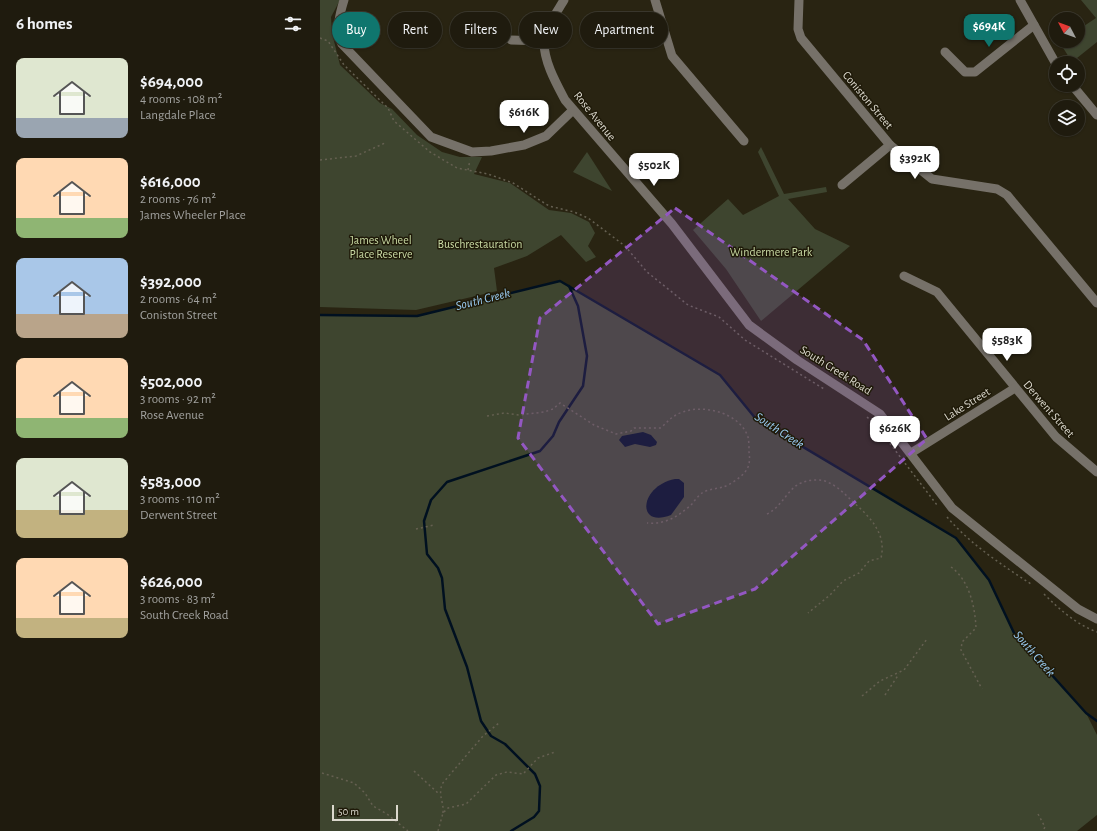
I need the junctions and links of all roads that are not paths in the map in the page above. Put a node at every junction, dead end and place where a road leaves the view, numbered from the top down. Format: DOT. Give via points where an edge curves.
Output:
graph roads {
  1 [pos="344,0"];
  2 [pos="564,0"];
  3 [pos="655,0"];
  4 [pos="799,0"];
  5 [pos="1020,0"];
  6 [pos="557,12"];
  7 [pos="1034,25"];
  8 [pos="511,40"];
  9 [pos="519,40"];
  10 [pos="545,48"];
  11 [pos="946,52"];
  12 [pos="1051,56"];
  13 [pos="1078,92"];
  14 [pos="573,110"];
  15 [pos="1097,115"];
  16 [pos="744,141"];
  17 [pos="890,145"];
  18 [pos="842,185"];
  19 [pos="705,268"];
  20 [pos="904,276"];
  21 [pos="1097,303"];
  22 [pos="1015,388"];
  23 [pos="911,453"];
  24 [pos="1097,472"];
  25 [pos="1097,619"];
  1 -- 14 [label="street" via="339,14 339,35 342,44 431,137 472,152 524,145 546,136"];
  2 -- 6 [label="street"];
  3 -- 16 [label="street" via="672,56"];
  4 -- 17 [label="street, Coniston Street" via="798,29 801,38"];
  5 -- 7 [label="street"];
  7 -- 11 [label="street" via="975,72 965,72"];
  7 -- 12 [label="street"];
  8 -- 9 [label="street"];
  10 -- 14 [label="street, Rose Avenue" via="555,80"];
  13 -- 15 [label="street"];
  14 -- 19 [label="street, Rose Avenue" via="672,224"];
  17 -- 18 [label="street"];
  17 -- 21 [label="street, Coniston Street" via="932,179 998,189 1007,195"];
  19 -- 23 [label="street, South Creek Road" via="749,325 797,360 872,407"];
  20 -- 22 [label="street, Derwent Street" via="937,292"];
  22 -- 23 [label="street, Lake Street"];
  22 -- 24 [label="street, Derwent Street" via="1062,443"];
  23 -- 25 [label="street, South Creek Road" via="956,511 1078,609"];
}
